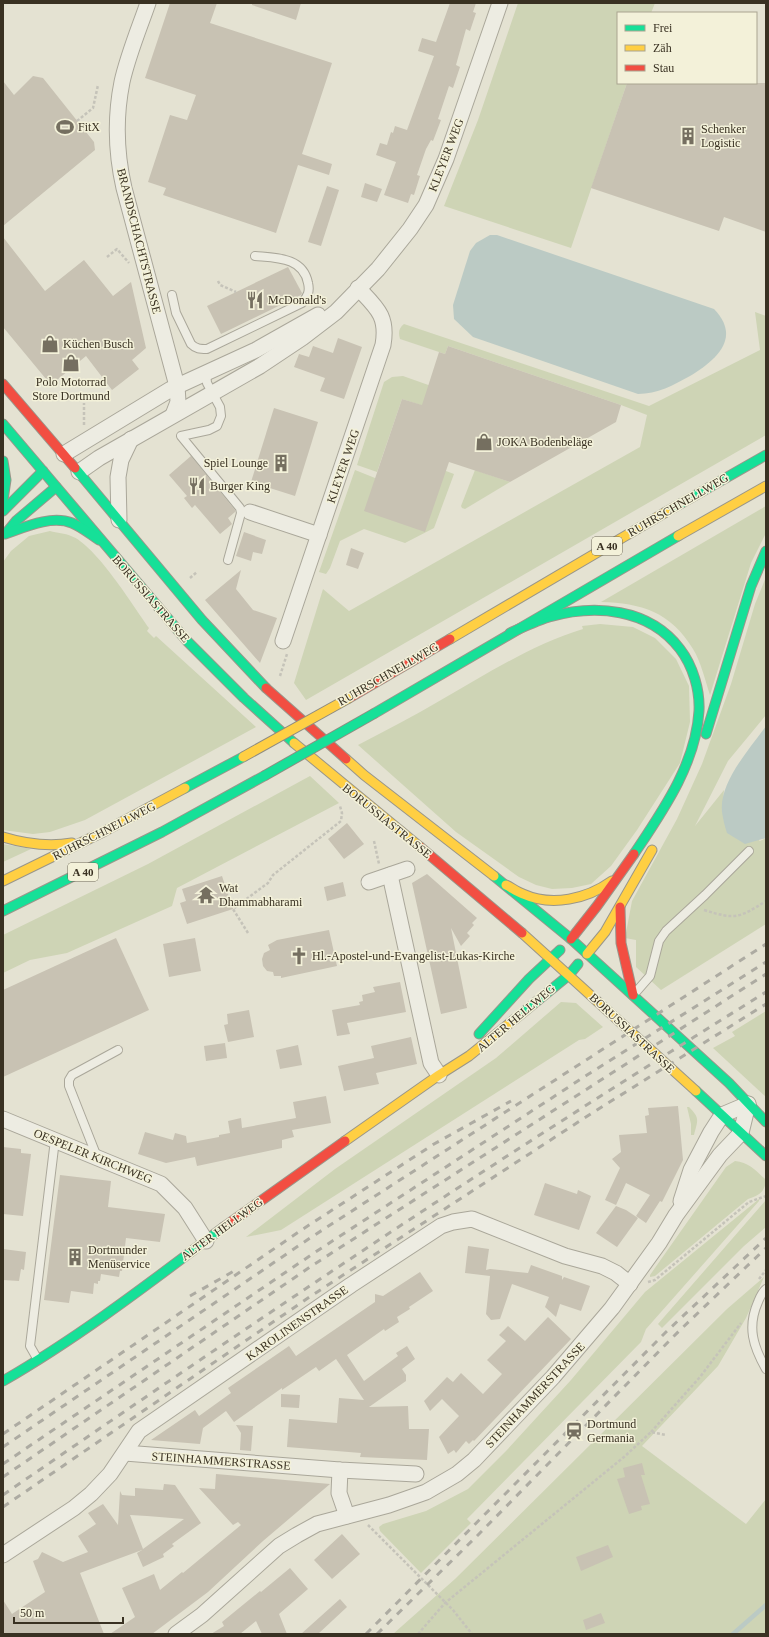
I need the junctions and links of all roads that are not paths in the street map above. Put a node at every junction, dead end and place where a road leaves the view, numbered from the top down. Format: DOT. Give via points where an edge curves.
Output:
graph roads {
  1 [pos="148,3"];
  2 [pos="500,3"];
  3 [pos="255,256"];
  4 [pos="358,288"];
  5 [pos="172,295"];
  6 [pos="206,373"];
  7 [pos="3,384"];
  8 [pos="177,386"];
  9 [pos="211,393"];
  10 [pos="173,415"];
  11 [pos="3,424"];
  12 [pos="131,439"];
  13 [pos="766,455"];
  14 [pos="3,461"];
  15 [pos="52,463"];
  16 [pos="76,474"];
  17 [pos="58,485"];
  18 [pos="766,486"];
  19 [pos="3,500"];
  20 [pos="3,511"];
  21 [pos="250,512"];
  22 [pos="119,520"];
  23 [pos="319,535"];
  24 [pos="4,536"];
  25 [pos="99,540"];
  26 [pos="766,552"];
  27 [pos="228,560"];
  28 [pos="510,633"];
  29 [pos="285,647"];
  30 [pos="672,813"];
  31 [pos="105,831"];
  32 [pos="3,837"];
  33 [pos="655,844"];
  34 [pos="749,851"];
  35 [pos="407,870"];
  36 [pos="385,872"];
  37 [pos="619,875"];
  38 [pos="3,881"];
  39 [pos="368,882"];
  40 [pos="506,885"];
  41 [pos="620,907"];
  42 [pos="3,911"];
  43 [pos="571,939"];
  44 [pos="587,954"];
  45 [pos="551,960"];
  46 [pos="569,975"];
  47 [pos="632,995"];
  48 [pos="118,1050"];
  49 [pos="439,1076"];
  50 [pos="748,1104"];
  51 [pos="722,1115"];
  52 [pos="3,1119"];
  53 [pos="766,1122"];
  54 [pos="741,1133"];
  55 [pos="56,1141"];
  56 [pos="766,1156"];
  57 [pos="97,1157"];
  58 [pos="676,1215"];
  59 [pos="206,1241"];
  60 [pos="637,1284"];
  61 [pos="766,1289"];
  62 [pos="38,1360"];
  63 [pos="766,1369"];
  64 [pos="3,1381"];
  65 [pos="125,1453"];
  66 [pos="340,1470"];
  67 [pos="416,1474"];
  68 [pos="347,1516"];
  69 [pos="3,1555"];
  70 [pos="176,1634"];
  1 -- 8 [label="street, BRANDSCHACHTSTRASSE" via="122,81 117,120 118,155 124,188"];
  2 -- 4 [label="street, KLEYER WEG" via="446,159 426,205 393,251"];
  3 -- 5 [label="lane" via="295,263 307,278 310,290 307,297 302,302 207,349 201,349 191,344 176,313"];
  4 -- 6 [label="street, KLEYER WEG" via="306,323"];
  4 -- 9 [label="street, KLEYER WEG" via="336,312 302,338 260,366"];
  4 -- 23 [label="street, KLEYER WEG" via="378,311 386,332"];
  6 -- 8 [label="street, KLEYER WEG"];
  6 -- 9 [label="lane"];
  7 -- 15 [label="main road, BORUSSIASTRASSE"];
  8 -- 10 [label="street" via="178,402"];
  8 -- 15 [label="street, KLEYER WEG"];
  9 -- 10 [label="street, KLEYER WEG"];
  9 -- 27 [label="lane" via="220,407 218,426 181,436 240,508 241,513"];
  10 -- 12 [label="street, KLEYER WEG"];
  11 -- 15 [label="main road, BORUSSIASTRASSE"];
  12 -- 16 [label="street, KLEYER WEG"];
  12 -- 22 [label="street" via="121,460 118,476"];
  13 -- 31 [label="main road, RUHRSCHNELLWEG / A 40, bridge" via="243,758"];
  14 -- 19 [label="main road" via="6,469"];
  15 -- 16 [label="main road, BORUSSIASTRASSE"];
  15 -- 17 [label="main road, BORUSSIASTRASSE"];
  15 -- 20 [label="main road"];
  16 -- 22 [label="main road, BORUSSIASTRASSE"];
  17 -- 24 [label="main road" via="16,521"];
  17 -- 25 [label="main road, BORUSSIASTRASSE"];
  18 -- 28 [label="main road, A 40"];
  21 -- 23 [label="street"];
  22 -- 40 [label="main road, BORUSSIASTRASSE" via="202,620 266,688 364,775"];
  23 -- 29 [label="street, KLEYER WEG"];
  24 -- 25 [label="main road" via="38,523 61,520 73,523"];
  25 -- 45 [label="main road, BORUSSIASTRASSE" via="222,677 341,784 459,880"];
  26 -- 30 [label="main road" via="751,586 707,732"];
  28 -- 37 [label="main road" via="550,616 566,613 621,613 645,620 660,628 685,655 691,667 697,682 700,703 692,750 682,775"];
  28 -- 42 [label="main road, A 40, bridge" via="375,713 162,832"];
  31 -- 32 [label="main road" via="75,843 55,846 28,844"];
  31 -- 38 [label="main road, RUHRSCHNELLWEG / A 40"];
  33 -- 41 [label="main road, ALTER HELLWEG"];
  34 -- 47 [label="lane" via="666,931 659,941 650,976"];
  35 -- 36 [label="street"];
  36 -- 39 [label="street"];
  36 -- 49 [label="street" via="431,1063"];
  37 -- 40 [label="main road" via="604,888 585,896 565,899 552,900 524,895"];
  37 -- 43 [label="main road, ALTER HELLWEG"];
  40 -- 43 [label="main road, BORUSSIASTRASSE"];
  41 -- 44 [label="main road, ALTER HELLWEG" via="606,932"];
  41 -- 47 [label="main road" via="621,944"];
  43 -- 44 [label="main road, BORUSSIASTRASSE"];
  43 -- 45 [label="main road, ALTER HELLWEG"];
  44 -- 46 [label="main road, ALTER HELLWEG"];
  44 -- 47 [label="main road, BORUSSIASTRASSE"];
  45 -- 46 [label="main road, BORUSSIASTRASSE"];
  45 -- 49 [label="main road, ALTER HELLWEG"];
  46 -- 49 [label="main road, ALTER HELLWEG" via="475,1052"];
  46 -- 51 [label="main road, BORUSSIASTRASSE"];
  47 -- 50 [label="main road, BORUSSIASTRASSE" via="729,1083"];
  48 -- 57 [label="lane" via="72,1075 69,1080 69,1086"];
  49 -- 59 [label="main road, ALTER HELLWEG"];
  50 -- 51 [label="street"];
  50 -- 53 [label="main road, BORUSSIASTRASSE"];
  50 -- 54 [label="street"];
  51 -- 54 [label="main road, BORUSSIASTRASSE"];
  51 -- 58 [label="street, STEINHAMMERSTRASSE" via="691,1170"];
  52 -- 55 [label="street, OESPELER KIRCHWEG"];
  54 -- 56 [label="main road, BORUSSIASTRASSE"];
  54 -- 58 [label="street, STEINHAMMERSTRASSE" via="720,1155"];
  55 -- 57 [label="street, OESPELER KIRCHWEG"];
  55 -- 62 [label="lane" via="30,1346"];
  57 -- 59 [label="street, OESPELER KIRCHWEG" via="161,1184 184,1208"];
  58 -- 60 [label="street, STEINHAMMERSTRASSE"];
  59 -- 62 [label="main road, ALTER HELLWEG" via="96,1322"];
  60 -- 65 [label="street, KAROLINENSTRASSE" via="602,1266 565,1256 472,1219 441,1226 139,1431"];
  60 -- 68 [label="street, STEINHAMMERSTRASSE" via="474,1460 457,1474 426,1492"];
  61 -- 63 [label="lane" via="755,1308 751,1324 753,1340"];
  62 -- 64 [label="main road, ALTER HELLWEG"];
  65 -- 66 [label="street, STEINHAMMERSTRASSE"];
  65 -- 69 [label="street, KAROLINENSTRASSE" via="92,1494"];
  66 -- 67 [label="street, STEINHAMMERSTRASSE"];
  66 -- 68 [label="street" via="340,1493"];
  68 -- 70 [label="street, STEINHAMMERSTRASSE" via="317,1524 288,1540"];
}
